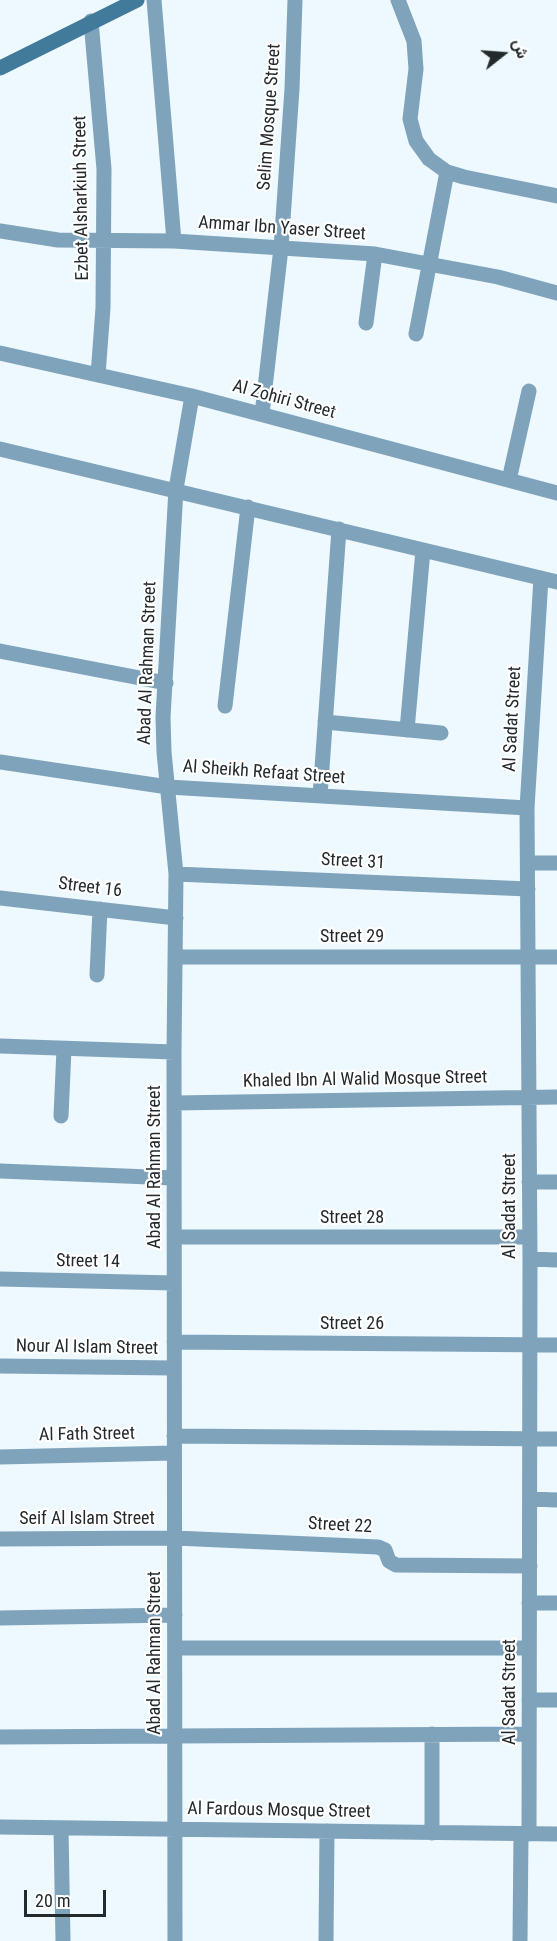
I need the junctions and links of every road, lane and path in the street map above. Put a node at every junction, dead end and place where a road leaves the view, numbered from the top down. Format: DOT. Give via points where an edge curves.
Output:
graph roads {
  1 [pos="137,0"];
  2 [pos="154,0"];
  3 [pos="296,0"];
  4 [pos="398,0"];
  5 [pos="91,21"];
  6 [pos="0,68"];
  7 [pos="447,172"];
  8 [pos="557,196"];
  9 [pos="0,231"];
  10 [pos="174,241"];
  11 [pos="105,242"];
  12 [pos="280,248"];
  13 [pos="375,254"];
  14 [pos="430,262"];
  15 [pos="557,293"];
  16 [pos="366,323"];
  17 [pos="416,334"];
  18 [pos="0,353"];
  19 [pos="98,375"];
  20 [pos="529,391"];
  21 [pos="192,396"];
  22 [pos="262,414"];
  23 [pos="0,449"];
  24 [pos="509,480"];
  25 [pos="176,489"];
  26 [pos="557,492"];
  27 [pos="248,507"];
  28 [pos="339,529"];
  29 [pos="423,550"];
  30 [pos="541,578"];
  31 [pos="557,582"];
  32 [pos="0,651"];
  33 [pos="166,683"];
  34 [pos="225,706"];
  35 [pos="325,722"];
  36 [pos="407,730"];
  37 [pos="441,733"];
  38 [pos="0,762"];
  39 [pos="168,787"];
  40 [pos="320,796"];
  41 [pos="527,808"];
  42 [pos="528,863"];
  43 [pos="557,863"];
  44 [pos="176,874"];
  45 [pos="528,889"];
  46 [pos="0,898"];
  47 [pos="100,909"];
  48 [pos="176,918"];
  49 [pos="528,955"];
  50 [pos="175,957"];
  51 [pos="557,957"];
  52 [pos="98,975"];
  53 [pos="0,1047"];
  54 [pos="64,1049"];
  55 [pos="174,1052"];
  56 [pos="529,1096"];
  57 [pos="557,1097"];
  58 [pos="174,1103"];
  59 [pos="61,1116"];
  60 [pos="0,1171"];
  61 [pos="174,1179"];
  62 [pos="529,1182"];
  63 [pos="557,1182"];
  64 [pos="174,1237"];
  65 [pos="530,1237"];
  66 [pos="530,1259"];
  67 [pos="557,1260"];
  68 [pos="0,1279"];
  69 [pos="174,1283"];
  70 [pos="174,1342"];
  71 [pos="530,1344"];
  72 [pos="557,1345"];
  73 [pos="0,1366"];
  74 [pos="174,1368"];
  75 [pos="174,1437"];
  76 [pos="530,1439"];
  77 [pos="557,1439"];
  78 [pos="174,1453"];
  79 [pos="0,1457"];
  80 [pos="530,1499"];
  81 [pos="557,1500"];
  82 [pos="175,1538"];
  83 [pos="0,1539"];
  84 [pos="530,1566"];
  85 [pos="529,1603"];
  86 [pos="557,1603"];
  87 [pos="175,1615"];
  88 [pos="0,1618"];
  89 [pos="175,1648"];
  90 [pos="529,1648"];
  91 [pos="529,1700"];
  92 [pos="557,1700"];
  93 [pos="432,1734"];
  94 [pos="530,1734"];
  95 [pos="175,1735"];
  96 [pos="0,1737"];
  97 [pos="0,1827"];
  98 [pos="62,1828"];
  99 [pos="175,1829"];
  100 [pos="327,1831"];
  101 [pos="432,1833"];
  102 [pos="525,1834"];
  103 [pos="557,1834"];
  104 [pos="63,1941"];
  105 [pos="175,1941"];
  106 [pos="326,1941"];
  107 [pos="520,1941"];
  1 -- 5 [label="street"];
  2 -- 10 [label="street"];
  3 -- 12 [label="street, Selim Mosque Street"];
  4 -- 7 [label="street" via="414,41 416,69 410,119 416,141 429,159"];
  5 -- 6 [label="street"];
  5 -- 11 [label="street, Ezbet Alsharkiuh Street" via="104,159"];
  7 -- 8 [label="street"];
  7 -- 14 [label="street"];
  9 -- 11 [label="street, Ammar Ibn Yaser Street"];
  10 -- 11 [label="street, Ammar Ibn Yaser Street"];
  10 -- 12 [label="street, Ammar Ibn Yaser Street"];
  11 -- 19 [label="street, Ezbet Alsharkiuh Street"];
  12 -- 13 [label="street, Ammar Ibn Yaser Street"];
  12 -- 22 [label="street, Selim Mosque Street"];
  13 -- 14 [label="street, Ammar Ibn Yaser Street"];
  13 -- 16 [label="street"];
  14 -- 15 [label="street, Ammar Ibn Yaser Street"];
  14 -- 17 [label="street"];
  18 -- 19 [label="street, Al Zohiri Street"];
  19 -- 21 [label="street, Al Zohiri Street"];
  20 -- 24 [label="street"];
  21 -- 22 [label="street, Al Zohiri Street"];
  21 -- 25 [label="street, Abad Al Rahman Street"];
  22 -- 24 [label="street, Al Zohiri Street"];
  23 -- 25 [label="street"];
  24 -- 26 [label="street, Al Zohiri Street"];
  25 -- 27 [label="street"];
  25 -- 33 [label="street, Abad Al Rahman Street"];
  27 -- 28 [label="street"];
  27 -- 34 [label="street"];
  28 -- 29 [label="street"];
  28 -- 35 [label="street"];
  29 -- 30 [label="street"];
  29 -- 36 [label="street"];
  30 -- 31 [label="street"];
  30 -- 41 [label="street, Al Sadat Street"];
  32 -- 33 [label="street"];
  33 -- 39 [label="street, Abad Al Rahman Street" via="164,752"];
  35 -- 36 [label="street"];
  35 -- 40 [label="street"];
  36 -- 37 [label="street"];
  38 -- 39 [label="street, Al Sheikh Refaat Street"];
  39 -- 40 [label="street, Al Sheikh Refaat Street"];
  39 -- 44 [label="street, Abad Al Rahman Street"];
  40 -- 41 [label="street, Al Sheikh Refaat Street"];
  41 -- 42 [label="street, Al Sadat Street"];
  42 -- 43 [label="street"];
  42 -- 45 [label="street, Al Sadat Street"];
  44 -- 45 [label="street, Street 31"];
  44 -- 48 [label="street, Abad Al Rahman Street"];
  45 -- 49 [label="street, Al Sadat Street"];
  46 -- 47 [label="street, Street 16"];
  47 -- 48 [label="street, Street 16"];
  47 -- 52 [label="street"];
  48 -- 50 [label="street, Abad Al Rahman Street"];
  49 -- 50 [label="street, Street 29"];
  49 -- 51 [label="street, Street 29"];
  49 -- 56 [label="street, Al Sadat Street"];
  50 -- 55 [label="street, Abad Al Rahman Street"];
  53 -- 54 [label="street"];
  54 -- 55 [label="street"];
  54 -- 59 [label="street"];
  55 -- 58 [label="street, Abad Al Rahman Street"];
  56 -- 57 [label="street, Khaled Ibn Al Walid Mosque Street"];
  56 -- 58 [label="street, Khaled Ibn Al Walid Mosque Street"];
  56 -- 62 [label="street, Al Sadat Street"];
  58 -- 61 [label="street, Abad Al Rahman Street"];
  60 -- 61 [label="street"];
  61 -- 64 [label="street, Abad Al Rahman Street"];
  62 -- 63 [label="street"];
  62 -- 65 [label="street, Al Sadat Street"];
  64 -- 65 [label="street, Street 28"];
  64 -- 69 [label="street, Abad Al Rahman Street"];
  65 -- 66 [label="street, Al Sadat Street"];
  66 -- 67 [label="street"];
  66 -- 71 [label="street, Al Sadat Street"];
  68 -- 69 [label="street, Street 14"];
  69 -- 70 [label="street, Abad Al Rahman Street"];
  70 -- 71 [label="street, Street 26"];
  70 -- 74 [label="street, Abad Al Rahman Street"];
  71 -- 72 [label="street, Street 26"];
  71 -- 76 [label="street, Al Sadat Street"];
  73 -- 74 [label="street, Nour Al Islam Street"];
  74 -- 75 [label="street, Abad Al Rahman Street"];
  75 -- 76 [label="street"];
  75 -- 78 [label="street, Abad Al Rahman Street"];
  76 -- 77 [label="street"];
  76 -- 80 [label="street, Al Sadat Street"];
  78 -- 79 [label="street, Al Fath Street"];
  78 -- 82 [label="street, Abad Al Rahman Street"];
  80 -- 81 [label="street"];
  80 -- 84 [label="street, Al Sadat Street"];
  82 -- 83 [label="street, Seif Al Islam Street"];
  82 -- 84 [label="street, Street 22" via="378,1547 396,1565"];
  82 -- 87 [label="street, Abad Al Rahman Street"];
  84 -- 85 [label="street, Al Sadat Street"];
  85 -- 86 [label="street"];
  85 -- 90 [label="street, Al Sadat Street"];
  87 -- 88 [label="street"];
  87 -- 89 [label="street, Abad Al Rahman Street"];
  89 -- 90 [label="street"];
  89 -- 95 [label="street, Abad Al Rahman Street"];
  90 -- 91 [label="street, Al Sadat Street"];
  91 -- 92 [label="street"];
  91 -- 94 [label="street, Al Sadat Street"];
  93 -- 94 [label="street"];
  93 -- 95 [label="street"];
  93 -- 101 [label="street"];
  94 -- 102 [label="street, Al Sadat Street"];
  95 -- 96 [label="street"];
  95 -- 99 [label="street, Abad Al Rahman Street"];
  97 -- 98 [label="street, Al Fardous Mosque Street"];
  98 -- 99 [label="street, Al Fardous Mosque Street"];
  98 -- 104 [label="street"];
  99 -- 100 [label="street, Al Fardous Mosque Street"];
  99 -- 105 [label="street, Abad Al Rahman Street"];
  100 -- 101 [label="street, Al Fardous Mosque Street"];
  100 -- 106 [label="street"];
  101 -- 102 [label="street, Al Fardous Mosque Street"];
  102 -- 103 [label="street, Al Fardous Mosque Street"];
  102 -- 107 [label="street, Al Sadat Street"];
}
